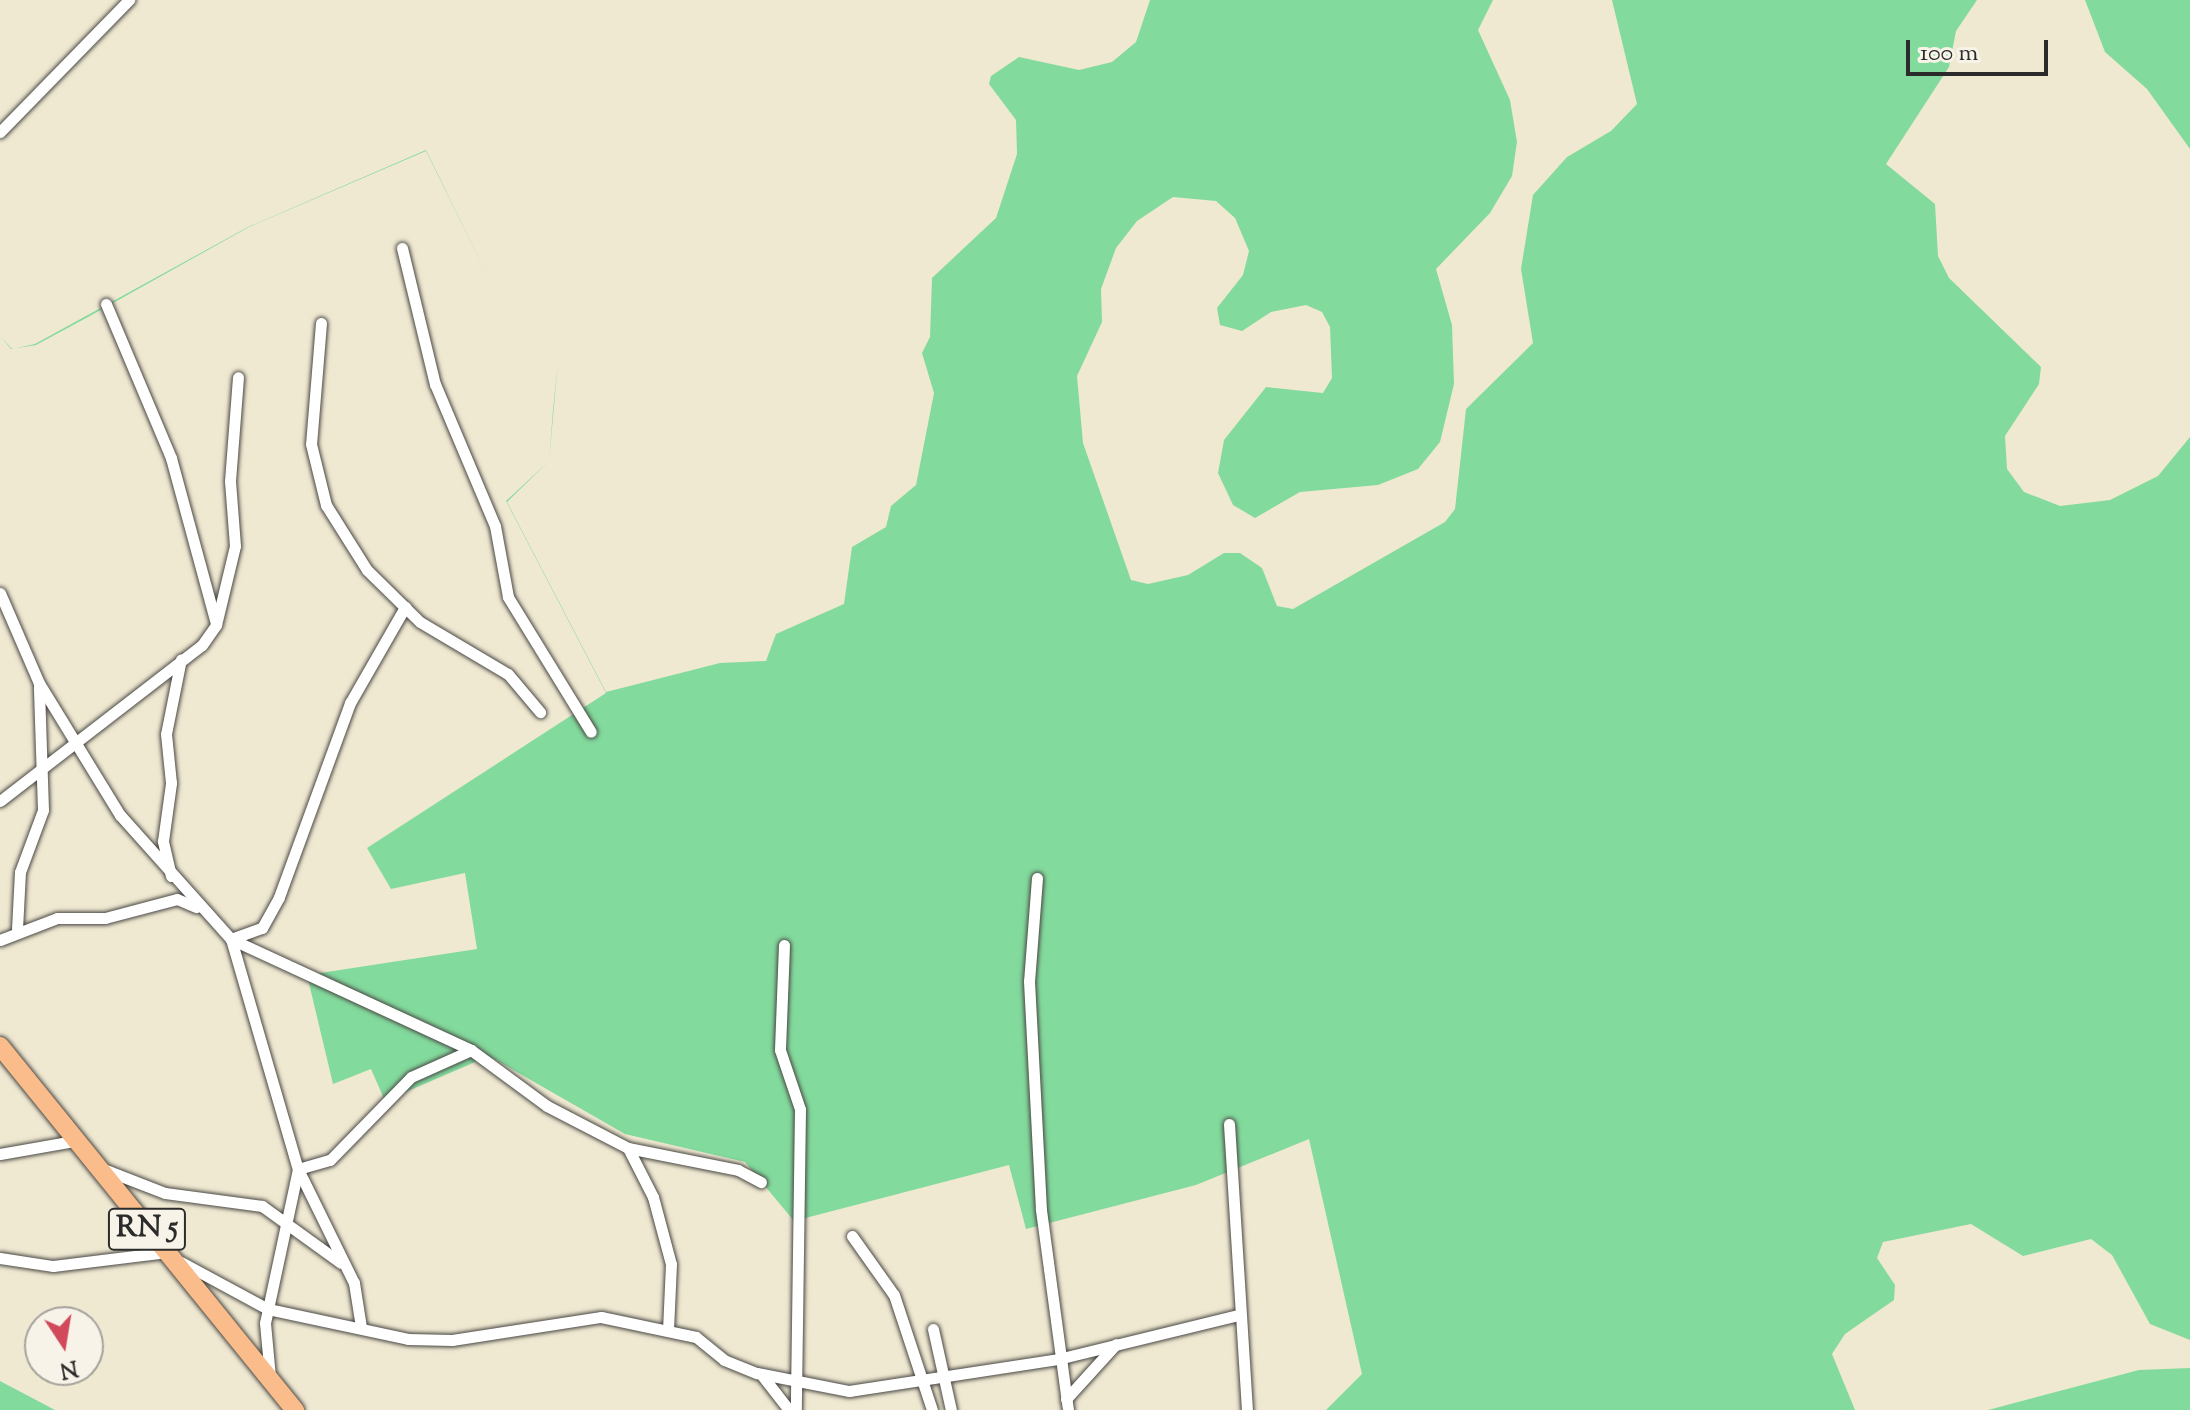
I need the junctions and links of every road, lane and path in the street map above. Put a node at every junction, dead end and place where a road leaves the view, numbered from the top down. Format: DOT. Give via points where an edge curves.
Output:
graph roads {
  1 [pos="129,0"];
  2 [pos="0,132"];
  3 [pos="402,248"];
  4 [pos="106,304"];
  5 [pos="321,323"];
  6 [pos="238,377"];
  7 [pos="0,593"];
  8 [pos="405,607"];
  9 [pos="216,625"];
  10 [pos="181,659"];
  11 [pos="39,683"];
  12 [pos="540,712"];
  13 [pos="591,732"];
  14 [pos="74,741"];
  15 [pos="37,772"];
  16 [pos="0,801"];
  17 [pos="172,877"];
  18 [pos="1037,878"];
  19 [pos="197,907"];
  20 [pos="17,929"];
  21 [pos="231,939"];
  22 [pos="0,940"];
  23 [pos="784,945"];
  24 [pos="0,1046"];
  25 [pos="471,1050"];
  26 [pos="1229,1124"];
  27 [pos="74,1141"];
  28 [pos="628,1148"];
  29 [pos="0,1154"];
  30 [pos="94,1165"];
  31 [pos="298,1169"];
  32 [pos="761,1182"];
  33 [pos="283,1219"];
  34 [pos="852,1236"];
  35 [pos="164,1249"];
  36 [pos="0,1258"];
  37 [pos="345,1266"];
  38 [pos="268,1309"];
  39 [pos="1239,1315"];
  40 [pos="361,1327"];
  41 [pos="933,1329"];
  42 [pos="668,1331"];
  43 [pos="1116,1344"];
  44 [pos="1058,1359"];
  45 [pos="761,1374"];
  46 [pos="948,1378"];
  47 [pos="270,1379"];
  48 [pos="798,1379"];
  49 [pos="921,1384"];
  50 [pos="1067,1404"];
  51 [pos="295,1410"];
  52 [pos="789,1410"];
  53 [pos="796,1410"];
  54 [pos="932,1410"];
  55 [pos="951,1410"];
  56 [pos="1247,1410"];
  1 -- 2 [label="street"];
  3 -- 13 [label="street" via="435,384 495,526 508,597"];
  4 -- 9 [label="street" via="171,458"];
  5 -- 8 [label="street" via="311,444 326,505 367,570"];
  6 -- 9 [label="street" via="230,481 235,546"];
  7 -- 11 [label="street"];
  8 -- 12 [label="street" via="508,674"];
  8 -- 21 [label="street" via="350,703 279,897 262,928"];
  9 -- 10 [label="street"];
  10 -- 14 [label="street"];
  10 -- 17 [label="street" via="166,734 171,783 163,841"];
  11 -- 14 [label="street"];
  11 -- 15 [label="street" via="44,735"];
  14 -- 15 [label="street"];
  14 -- 17 [label="street"];
  15 -- 16 [label="street"];
  15 -- 20 [label="street" via="43,810 20,872"];
  17 -- 19 [label="street"];
  18 -- 44 [label="street" via="1029,981 1041,1210"];
  19 -- 20 [label="street" via="177,899"];
  19 -- 21 [label="street"];
  20 -- 22 [label="street"];
  21 -- 25 [label="street"];
  21 -- 31 [label="street"];
  23 -- 48 [label="street" via="780,1050 800,1109"];
  24 -- 27 [label="main road, RN 5"];
  25 -- 28 [label="street" via="547,1106"];
  25 -- 31 [label="street" via="411,1077 330,1160"];
  26 -- 39 [label="street"];
  27 -- 29 [label="street"];
  27 -- 30 [label="main road, RN 5"];
  28 -- 32 [label="street" via="738,1170"];
  28 -- 42 [label="street" via="653,1197 671,1264"];
  30 -- 33 [label="street" via="165,1193 262,1206"];
  30 -- 35 [label="main road, RN 5"];
  31 -- 33 [label="street"];
  31 -- 37 [label="street"];
  33 -- 37 [label="street"];
  33 -- 38 [label="street"];
  34 -- 49 [label="street" via="894,1295"];
  35 -- 36 [label="street" via="79,1265"];
  35 -- 38 [label="street"];
  35 -- 47 [label="main road, RN 5"];
  37 -- 40 [label="street"];
  38 -- 40 [label="street"];
  38 -- 47 [label="street"];
  39 -- 43 [label="street"];
  39 -- 56 [label="street"];
  40 -- 42 [label="street" via="452,1340 601,1317"];
  41 -- 46 [label="street"];
  42 -- 45 [label="street" via="696,1337 724,1360"];
  43 -- 44 [label="street"];
  43 -- 50 [label="street"];
  44 -- 46 [label="street"];
  44 -- 50 [label="street"];
  45 -- 48 [label="street"];
  45 -- 52 [label="street"];
  46 -- 49 [label="street"];
  46 -- 55 [label="street"];
  47 -- 51 [label="main road, RN 5"];
  48 -- 49 [label="street" via="849,1391"];
  48 -- 53 [label="street"];
  49 -- 54 [label="street"];
}
